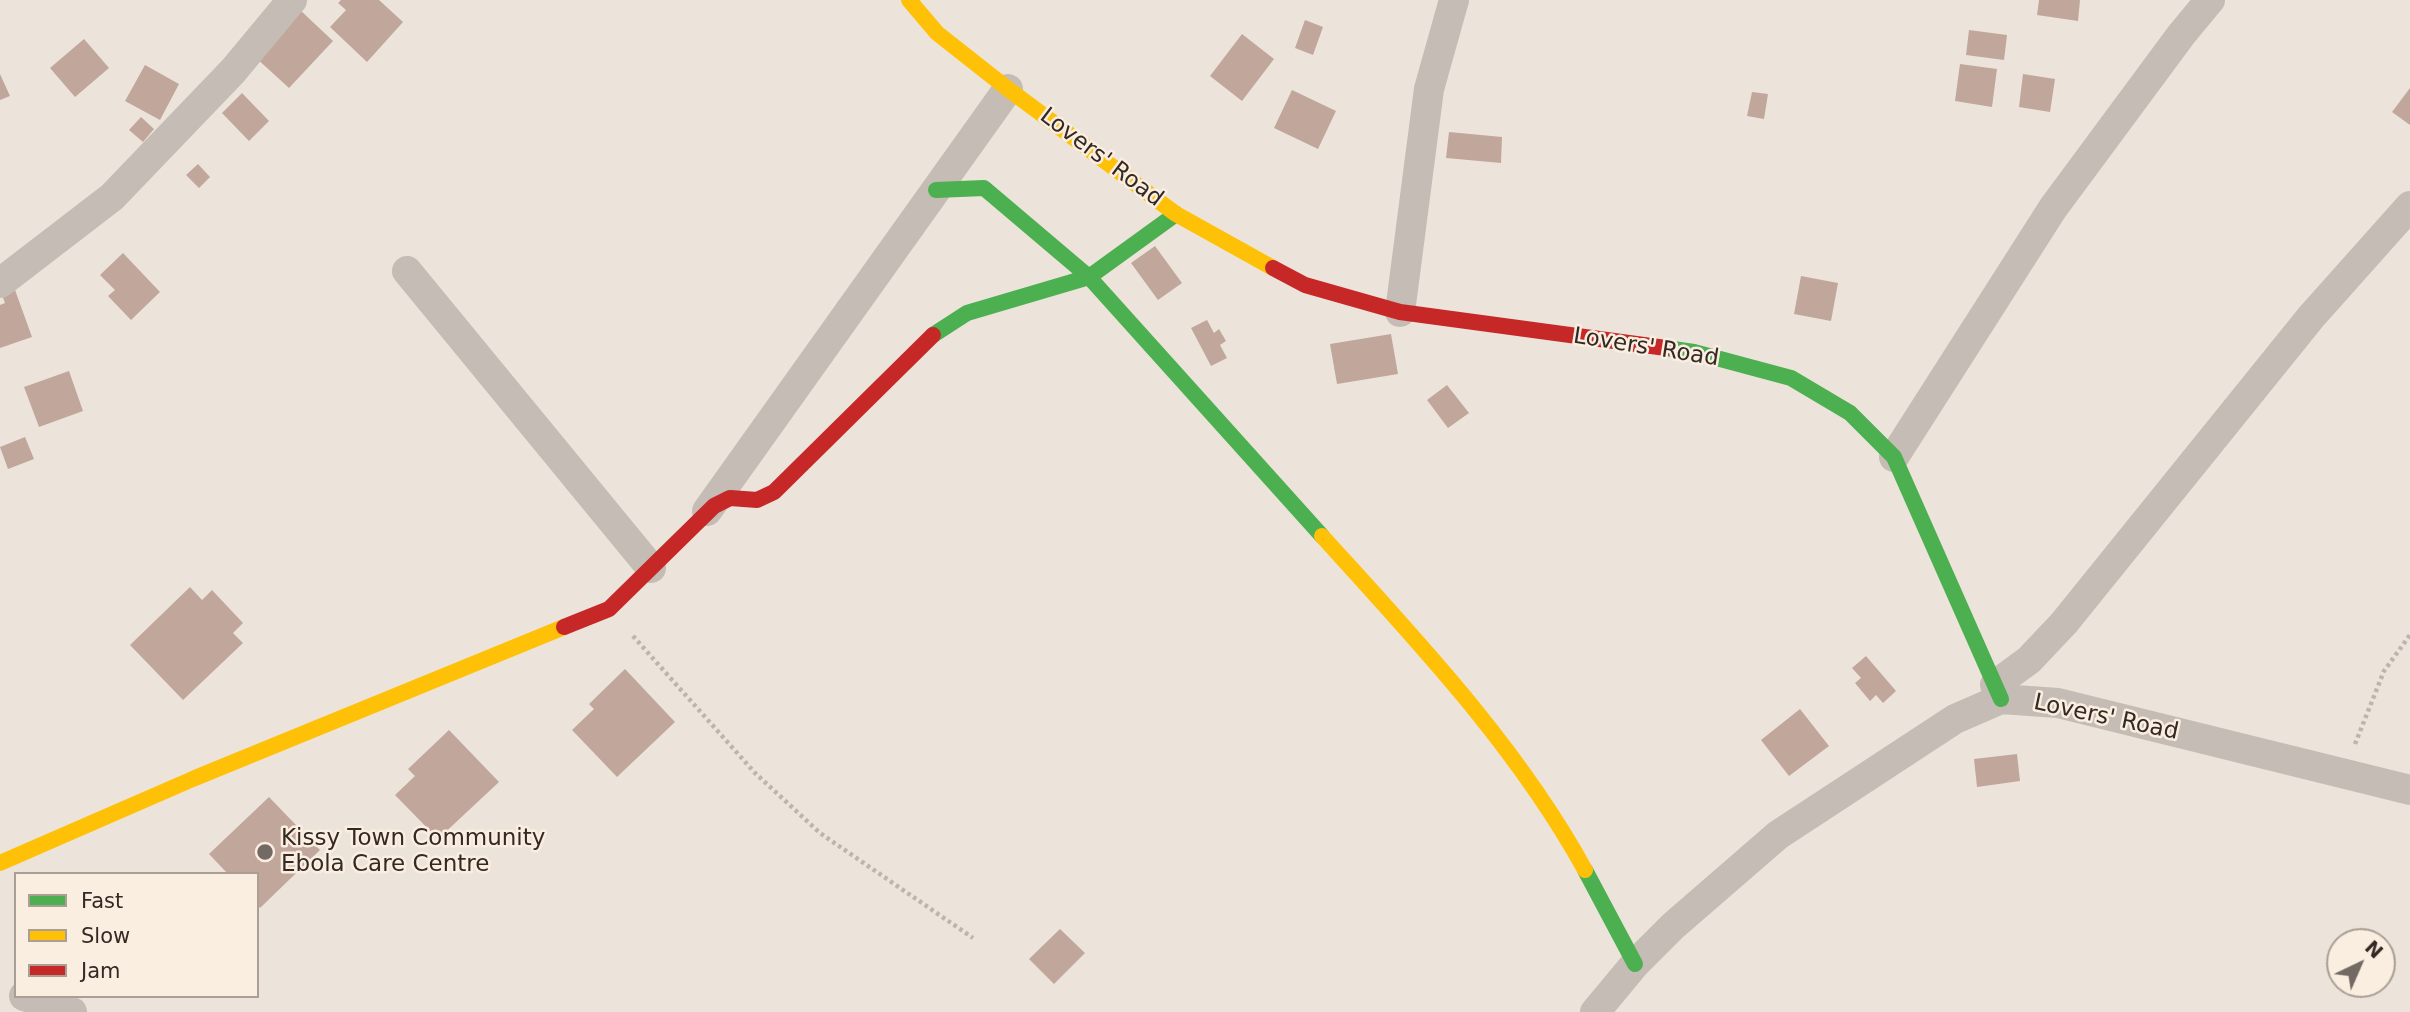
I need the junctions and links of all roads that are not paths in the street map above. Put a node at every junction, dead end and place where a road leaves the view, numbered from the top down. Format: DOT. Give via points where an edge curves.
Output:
graph roads {
  1 [pos="292,0"];
  2 [pos="909,0"];
  3 [pos="1454,0"];
  4 [pos="2210,0"];
  5 [pos="1008,89"];
  6 [pos="936,190"];
  7 [pos="2410,206"];
  8 [pos="1176,214"];
  9 [pos="407,271"];
  10 [pos="1089,277"];
  11 [pos="0,283"];
  12 [pos="1400,312"];
  13 [pos="1894,457"];
  14 [pos="703,516"];
  15 [pos="651,568"];
  16 [pos="1998,692"];
  17 [pos="2410,790"];
  18 [pos="0,863"];
  19 [pos="1635,964"];
  20 [pos="30,998"];
  21 [pos="72,1012"];
  22 [pos="1595,1012"];
  1 -- 11 [label="street" via="233,71 112,197"];
  2 -- 5 [label="street, Lovers' Road" via="937,33"];
  3 -- 12 [label="street" via="1429,89"];
  4 -- 13 [label="street" via="2053,208"];
  5 -- 6 [label="street"];
  5 -- 8 [label="street, Lovers' Road"];
  6 -- 10 [label="street" via="984,188"];
  6 -- 14 [label="street"];
  7 -- 16 [label="street" via="2311,317 2064,623"];
  8 -- 10 [label="street"];
  8 -- 12 [label="street, Lovers' Road" via="1305,285"];
  9 -- 15 [label="street"];
  10 -- 14 [label="street" via="967,313 939,330 774,492 757,500 730,498"];
  10 -- 19 [label="street" via="1428,653 1521,769 1566,836"];
  12 -- 13 [label="street, Lovers' Road" via="1694,352 1791,379 1850,413"];
  13 -- 16 [label="street, Lovers' Road"];
  14 -- 15 [label="street"];
  15 -- 18 [label="street" via="609,609"];
  16 -- 17 [label="street, Lovers' Road"];
  16 -- 19 [label="street" via="1778,835"];
  19 -- 22 [label="street"];
  20 -- 21 [label="street"];
}
